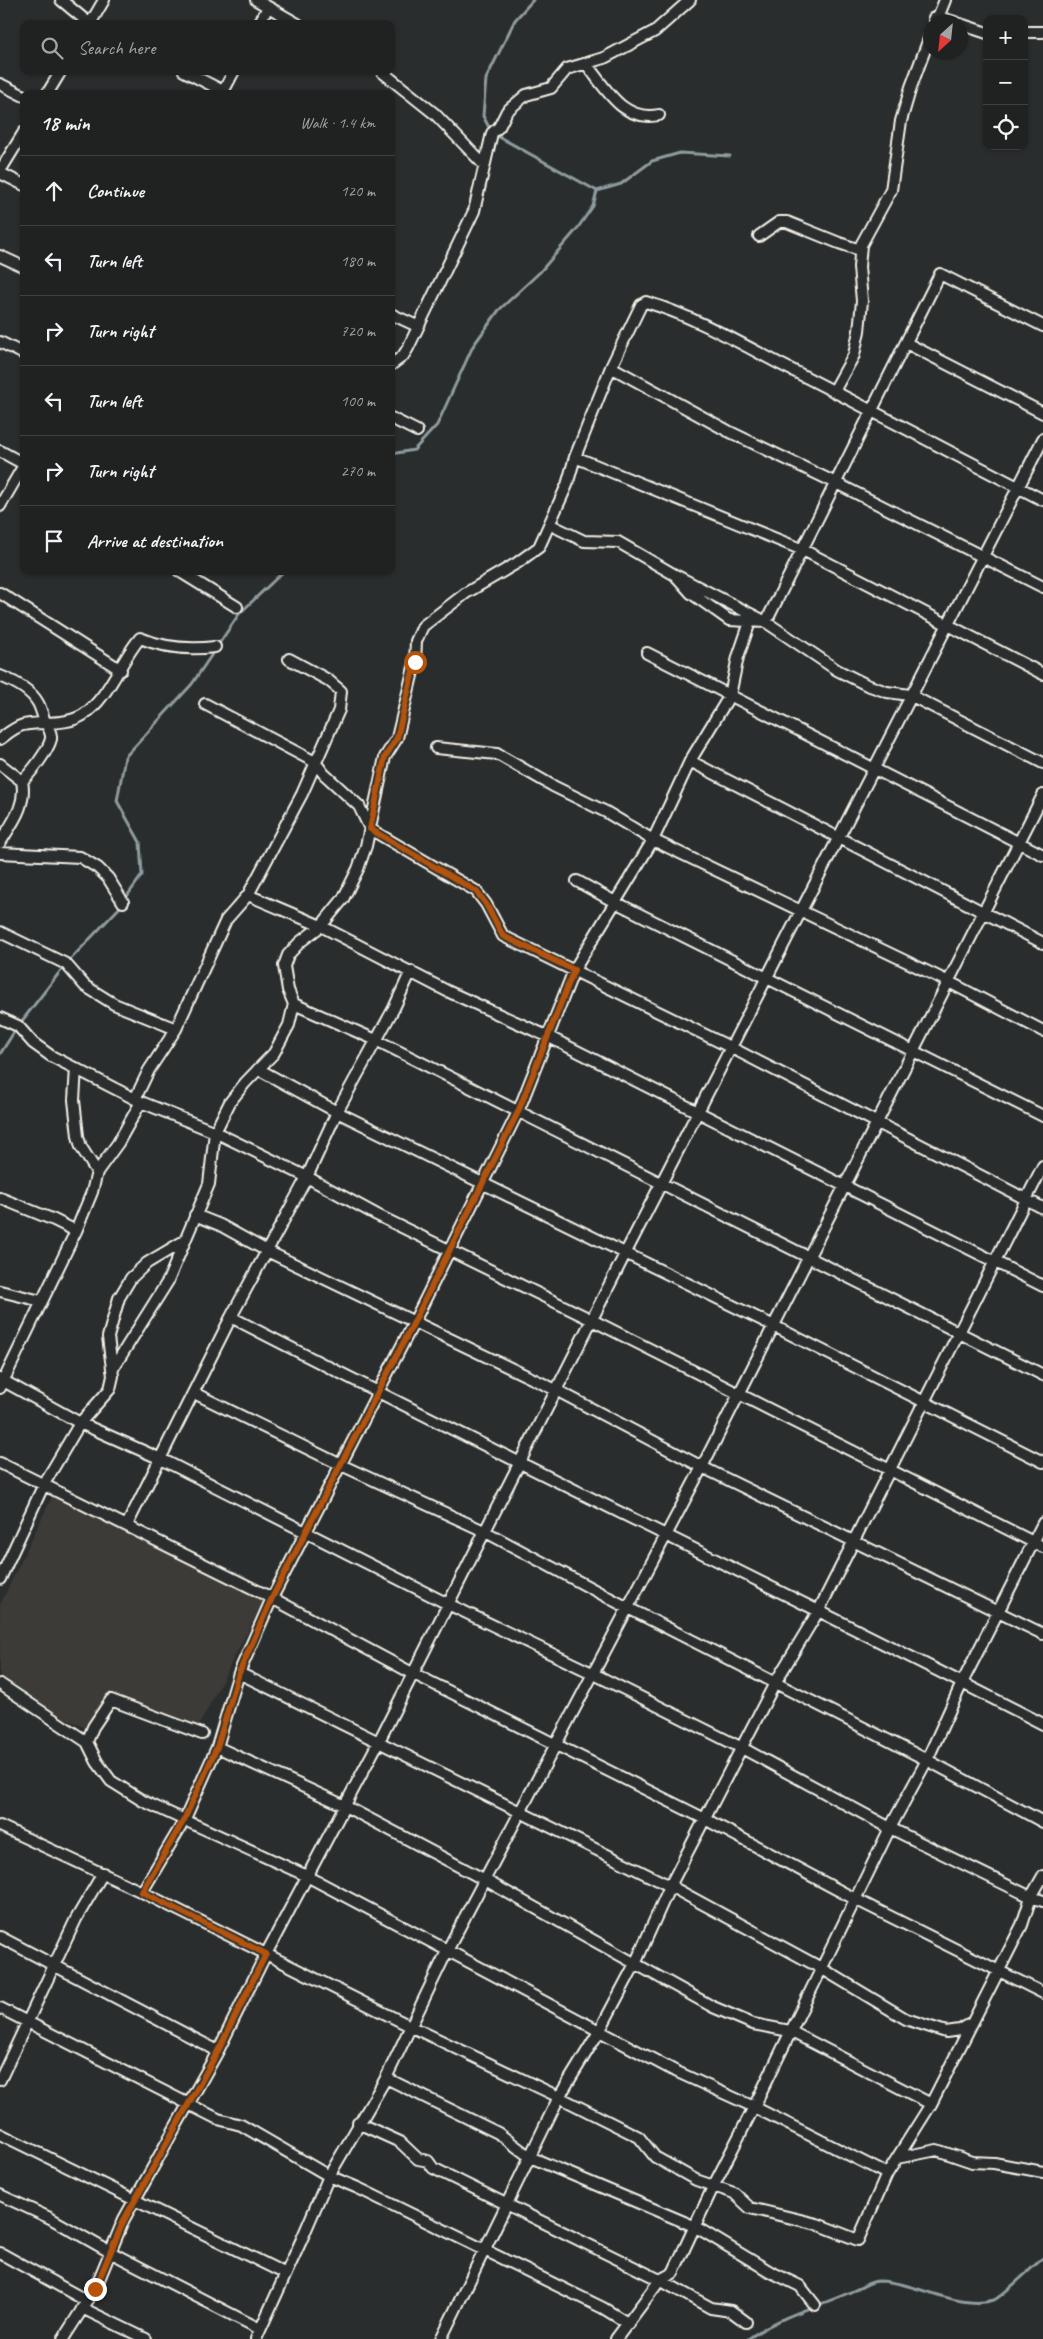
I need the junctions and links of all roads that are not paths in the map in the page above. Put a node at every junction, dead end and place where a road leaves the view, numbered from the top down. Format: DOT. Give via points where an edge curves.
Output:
graph roads {
  1 [pos="61,0"];
  2 [pos="104,0"];
  3 [pos="690,0"];
  4 [pos="945,0"];
  5 [pos="264,3"];
  6 [pos="938,15"];
  7 [pos="85,20"];
  8 [pos="92,20"];
  9 [pos="260,20"];
  10 [pos="292,20"];
  11 [pos="968,27"];
  12 [pos="1028,32"];
  13 [pos="1043,32"];
  14 [pos="983,33"];
  15 [pos="923,55"];
  16 [pos="587,65"];
  17 [pos="59,75"];
  18 [pos="191,75"];
  19 [pos="232,75"];
  20 [pos="387,75"];
  21 [pos="0,84"];
  22 [pos="49,90"];
  23 [pos="219,90"];
  24 [pos="224,90"];
  25 [pos="20,94"];
  26 [pos="659,115"];
  27 [pos="20,139"];
  28 [pos="484,165"];
  29 [pos="0,172"];
  30 [pos="20,182"];
  31 [pos="759,236"];
  32 [pos="860,250"];
  33 [pos="0,256"];
  34 [pos="20,265"];
  35 [pos="395,316"];
  36 [pos="417,326"];
  37 [pos="1043,326"];
  38 [pos="0,342"];
  39 [pos="906,343"];
  40 [pos="20,352"];
  41 [pos="395,362"];
  42 [pos="611,367"];
  43 [pos="834,391"];
  44 [pos="874,410"];
  45 [pos="1043,412"];
  46 [pos="395,420"];
  47 [pos="417,430"];
  48 [pos="1043,439"];
  49 [pos="0,451"];
  50 [pos="575,457"];
  51 [pos="20,462"];
  52 [pos="20,471"];
  53 [pos="836,483"];
  54 [pos="1018,487"];
  55 [pos="1043,500"];
  56 [pos="0,506"];
  57 [pos="551,525"];
  58 [pos="803,550"];
  59 [pos="983,557"];
  60 [pos="185,575"];
  61 [pos="675,575"];
  62 [pos="1043,587"];
  63 [pos="0,593"];
  64 [pos="236,608"];
  65 [pos="750,622"];
  66 [pos="766,622"];
  67 [pos="947,626"];
  68 [pos="215,647"];
  69 [pos="647,653"];
  70 [pos="289,659"];
  71 [pos="120,670"];
  72 [pos="1043,674"];
  73 [pos="0,676"];
  74 [pos="730,695"];
  75 [pos="910,695"];
  76 [pos="205,704"];
  77 [pos="45,723"];
  78 [pos="0,739"];
  79 [pos="436,748"];
  80 [pos="690,761"];
  81 [pos="315,762"];
  82 [pos="1043,763"];
  83 [pos="0,764"];
  84 [pos="874,769"];
  85 [pos="22,781"];
  86 [pos="1043,795"];
  87 [pos="370,829"];
  88 [pos="839,837"];
  89 [pos="653,840"];
  90 [pos="0,843"];
  91 [pos="1020,844"];
  92 [pos="0,853"];
  93 [pos="1043,856"];
  94 [pos="577,881"];
  95 [pos="248,895"];
  96 [pos="124,902"];
  97 [pos="615,902"];
  98 [pos="802,911"];
  99 [pos="984,914"];
  100 [pos="321,926"];
  101 [pos="0,932"];
  102 [pos="1043,943"];
  103 [pos="574,970"];
  104 [pos="411,971"];
  105 [pos="766,978"];
  106 [pos="949,982"];
  107 [pos="294,1004"];
  108 [pos="0,1018"];
  109 [pos="176,1029"];
  110 [pos="1043,1031"];
  111 [pos="549,1036"];
  112 [pos="376,1040"];
  113 [pos="732,1048"];
  114 [pos="914,1051"];
  115 [pos="76,1068"];
  116 [pos="258,1069"];
  117 [pos="138,1100"];
  118 [pos="699,1111"];
  119 [pos="337,1112"];
  120 [pos="518,1112"];
  121 [pos="1043,1116"];
  122 [pos="877,1122"];
  123 [pos="215,1132"];
  124 [pos="1043,1166"];
  125 [pos="97,1172"];
  126 [pos="308,1176"];
  127 [pos="483,1184"];
  128 [pos="662,1184"];
  129 [pos="844,1187"];
  130 [pos="0,1198"];
  131 [pos="1026,1200"];
  132 [pos="1043,1208"];
  133 [pos="195,1215"];
  134 [pos="76,1231"];
  135 [pos="184,1241"];
  136 [pos="449,1249"];
  137 [pos="268,1250"];
  138 [pos="625,1254"];
  139 [pos="809,1256"];
  140 [pos="995,1262"];
  141 [pos="1043,1286"];
  142 [pos="0,1291"];
  143 [pos="41,1301"];
  144 [pos="231,1317"];
  145 [pos="592,1320"];
  146 [pos="414,1322"];
  147 [pos="774,1326"];
  148 [pos="959,1332"];
  149 [pos="112,1370"];
  150 [pos="1043,1375"];
  151 [pos="1,1383"];
  152 [pos="378,1390"];
  153 [pos="556,1390"];
  154 [pos="194,1393"];
  155 [pos="739,1395"];
  156 [pos="924,1403"];
  157 [pos="80,1423"];
  158 [pos="161,1459"];
  159 [pos="1043,1462"];
  160 [pos="0,1463"];
  161 [pos="518,1463"];
  162 [pos="339,1464"];
  163 [pos="702,1467"];
  164 [pos="890,1469"];
  165 [pos="44,1484"];
  166 [pos="1043,1523"];
  167 [pos="127,1525"];
  168 [pos="484,1531"];
  169 [pos="305,1533"];
  170 [pos="666,1536"];
  171 [pos="854,1540"];
  172 [pos="1038,1544"];
  173 [pos="0,1550"];
  174 [pos="10,1556"];
  175 [pos="0,1579"];
  176 [pos="272,1598"];
  177 [pos="448,1604"];
  178 [pos="628,1608"];
  179 [pos="819,1610"];
  180 [pos="998,1611"];
  181 [pos="1043,1634"];
  182 [pos="239,1673"];
  183 [pos="412,1673"];
  184 [pos="594,1674"];
  185 [pos="775,1683"];
  186 [pos="962,1683"];
  187 [pos="0,1684"];
  188 [pos="1043,1724"];
  189 [pos="202,1734"];
  190 [pos="87,1742"];
  191 [pos="378,1743"];
  192 [pos="557,1744"];
  193 [pos="217,1747"];
  194 [pos="742,1748"];
  195 [pos="926,1760"];
  196 [pos="343,1805"];
  197 [pos="521,1812"];
  198 [pos="705,1819"];
  199 [pos="184,1820"];
  200 [pos="1043,1822"];
  201 [pos="0,1826"];
  202 [pos="890,1828"];
  203 [pos="103,1874"];
  204 [pos="307,1876"];
  205 [pos="1043,1876"];
  206 [pos="485,1880"];
  207 [pos="670,1886"];
  208 [pos="142,1892"];
  209 [pos="1031,1898"];
  210 [pos="855,1899"];
  211 [pos="1043,1901"];
  212 [pos="0,1937"];
  213 [pos="448,1950"];
  214 [pos="266,1954"];
  215 [pos="636,1962"];
  216 [pos="56,1966"];
  217 [pos="821,1968"];
  218 [pos="999,1970"];
  219 [pos="1043,1994"];
  220 [pos="0,2008"];
  221 [pos="28,2021"];
  222 [pos="972,2024"];
  223 [pos="412,2027"];
  224 [pos="600,2030"];
  225 [pos="790,2031"];
  226 [pos="218,2051"];
  227 [pos="386,2078"];
  228 [pos="0,2080"];
  229 [pos="559,2096"];
  230 [pos="188,2103"];
  231 [pos="931,2104"];
  232 [pos="754,2107"];
  233 [pos="358,2123"];
  234 [pos="0,2134"];
  235 [pos="530,2157"];
  236 [pos="898,2158"];
  237 [pos="1043,2172"];
  238 [pos="887,2174"];
  239 [pos="329,2176"];
  240 [pos="714,2185"];
  241 [pos="0,2195"];
  242 [pos="135,2200"];
  243 [pos="507,2204"];
  244 [pos="696,2227"];
  245 [pos="484,2251"];
  246 [pos="110,2252"];
  247 [pos="0,2253"];
  248 [pos="286,2274"];
  249 [pos="660,2280"];
  250 [pos="85,2305"];
  251 [pos="815,2305"];
  252 [pos="746,2322"];
  253 [pos="629,2324"];
  254 [pos="258,2334"];
  255 [pos="63,2339"];
  256 [pos="146,2339"];
  257 [pos="441,2339"];
  258 [pos="616,2339"];
  1 -- 7 [label="street"];
  2 -- 8 [label="street"];
  3 -- 16 [label="street" via="655,31"];
  4 -- 6 [label="street"];
  5 -- 9 [label="street"];
  5 -- 10 [label="street"];
  11 -- 14 [label="street"];
  12 -- 13 [label="street"];
  15 -- 32 [label="street" via="901,121 891,190"];
  16 -- 26 [label="street" via="626,111 637,116"];
  16 -- 28 [label="street" via="567,69 551,88 526,95 507,111 492,133"];
  17 -- 22 [label="street"];
  18 -- 23 [label="street"];
  19 -- 24 [label="street"];
  20 -- 28 [label="street" via="435,114"];
  21 -- 25 [label="street"];
  27 -- 29 [label="street"];
  28 -- 36 [label="street" via="474,211"];
  29 -- 30 [label="street"];
  31 -- 32 [label="street" via="779,222 787,222"];
  32 -- 43 [label="street" via="862,301 859,331 854,355"];
  33 -- 34 [label="street"];
  35 -- 36 [label="street"];
  36 -- 41 [label="street" via="403,356"];
  37 -- 39 [label="street" via="940,274"];
  38 -- 40 [label="street"];
  39 -- 44 [label="street"];
  39 -- 45 [label="street"];
  42 -- 43 [label="street" via="641,305 646,302 703,324"];
  42 -- 50 [label="street"];
  42 -- 53 [label="street" via="728,431"];
  43 -- 44 [label="street"];
  44 -- 53 [label="street"];
  44 -- 54 [label="street"];
  46 -- 47 [label="street"];
  48 -- 54 [label="street"];
  49 -- 51 [label="street"];
  50 -- 57 [label="street"];
  50 -- 58 [label="street"];
  52 -- 56 [label="street"];
  53 -- 58 [label="street"];
  53 -- 59 [label="street"];
  54 -- 55 [label="street"];
  54 -- 59 [label="street"];
  57 -- 61 [label="street" via="584,541 618,542"];
  57 -- 87 [label="street" via="539,547 517,564 466,592 423,626 416,641 415,662 397,738 385,757"];
  58 -- 66 [label="street"];
  58 -- 67 [label="street"];
  59 -- 62 [label="street"];
  59 -- 67 [label="street"];
  60 -- 64 [label="street"];
  61 -- 65 [label="street" via="683,586 713,610 729,620"];
  61 -- 66 [label="street"];
  63 -- 71 [label="street"];
  65 -- 66 [label="street"];
  65 -- 74 [label="street"];
  66 -- 75 [label="street" via="823,661 867,685"];
  67 -- 72 [label="street"];
  67 -- 75 [label="street"];
  68 -- 71 [label="street" via="165,646 140,638"];
  69 -- 74 [label="street"];
  70 -- 81 [label="street" via="328,680 342,692 340,710"];
  71 -- 77 [label="street" via="84,714"];
  73 -- 77 [label="street" via="34,697"];
  74 -- 80 [label="street"];
  74 -- 84 [label="street"];
  75 -- 82 [label="street"];
  75 -- 84 [label="street"];
  76 -- 81 [label="street"];
  77 -- 78 [label="street" via="22,725"];
  77 -- 85 [label="street" via="51,739 36,766"];
  79 -- 89 [label="street" via="497,754"];
  80 -- 88 [label="street"];
  80 -- 89 [label="street"];
  81 -- 87 [label="street" via="359,806"];
  81 -- 95 [label="street" via="302,794"];
  83 -- 85 [label="street"];
  84 -- 88 [label="street"];
  84 -- 91 [label="street"];
  85 -- 90 [label="street" via="25,792 22,806"];
  86 -- 91 [label="street"];
  87 -- 100 [label="street" via="358,868 343,900"];
  87 -- 103 [label="street" via="476,891 503,936"];
  88 -- 98 [label="street"];
  88 -- 99 [label="street"];
  89 -- 97 [label="street"];
  89 -- 98 [label="street"];
  91 -- 93 [label="street"];
  91 -- 99 [label="street"];
  92 -- 96 [label="street" via="80,857 103,874"];
  94 -- 97 [label="street"];
  95 -- 100 [label="street"];
  95 -- 109 [label="street" via="226,920"];
  97 -- 103 [label="street"];
  97 -- 105 [label="street"];
  98 -- 105 [label="street"];
  98 -- 106 [label="street"];
  99 -- 102 [label="street"];
  99 -- 106 [label="street"];
  100 -- 104 [label="street"];
  100 -- 107 [label="street" via="300,942 288,955 284,966"];
  101 -- 109 [label="street" via="66,964 85,986 114,1004"];
  103 -- 111 [label="street"];
  103 -- 113 [label="street"];
  104 -- 111 [label="street" via="447,991"];
  104 -- 112 [label="street"];
  105 -- 113 [label="street"];
  105 -- 114 [label="street"];
  106 -- 110 [label="street"];
  106 -- 114 [label="street"];
  107 -- 112 [label="street"];
  107 -- 116 [label="street" via="283,1037 274,1053"];
  108 -- 115 [label="street" via="18,1026 50,1056"];
  109 -- 117 [label="street" via="149,1070"];
  111 -- 118 [label="street"];
  111 -- 120 [label="street"];
  112 -- 119 [label="street"];
  112 -- 120 [label="street"];
  113 -- 118 [label="street"];
  113 -- 122 [label="street"];
  114 -- 121 [label="street"];
  114 -- 122 [label="street"];
  115 -- 117 [label="street"];
  115 -- 125 [label="street" via="74,1100 78,1136"];
  116 -- 119 [label="street"];
  116 -- 123 [label="street" via="230,1102"];
  117 -- 123 [label="street"];
  117 -- 125 [label="street"];
  118 -- 128 [label="street"];
  118 -- 129 [label="street"];
  119 -- 126 [label="street"];
  119 -- 127 [label="street"];
  120 -- 127 [label="street"];
  120 -- 128 [label="street"];
  122 -- 129 [label="street"];
  122 -- 131 [label="street"];
  123 -- 126 [label="street"];
  123 -- 133 [label="street" via="209,1184"];
  124 -- 131 [label="street"];
  125 -- 134 [label="street"];
  126 -- 136 [label="street" via="377,1215"];
  126 -- 137 [label="street"];
  127 -- 136 [label="street"];
  127 -- 138 [label="street"];
  128 -- 138 [label="street"];
  128 -- 139 [label="street"];
  129 -- 139 [label="street"];
  129 -- 140 [label="street"];
  130 -- 134 [label="street"];
  131 -- 132 [label="street"];
  131 -- 140 [label="street"];
  133 -- 135 [label="street"];
  133 -- 137 [label="street"];
  134 -- 143 [label="street"];
  135 -- 149 [label="street" via="168,1281"];
  135 -- 149 [label="street" via="147,1263 131,1278 120,1298 108,1337"];
  136 -- 145 [label="street"];
  136 -- 146 [label="street"];
  137 -- 144 [label="street"];
  137 -- 146 [label="street"];
  138 -- 145 [label="street"];
  138 -- 147 [label="street"];
  139 -- 147 [label="street"];
  139 -- 148 [label="street"];
  140 -- 141 [label="street"];
  140 -- 148 [label="street"];
  142 -- 143 [label="street"];
  143 -- 151 [label="street"];
  144 -- 152 [label="street"];
  144 -- 154 [label="street"];
  145 -- 153 [label="street"];
  145 -- 155 [label="street"];
  146 -- 152 [label="street"];
  146 -- 153 [label="street"];
  147 -- 155 [label="street"];
  147 -- 156 [label="street"];
  148 -- 150 [label="street"];
  148 -- 156 [label="street"];
  149 -- 157 [label="street" via="106,1396"];
  151 -- 157 [label="street"];
  152 -- 161 [label="street"];
  152 -- 162 [label="street"];
  153 -- 161 [label="street"];
  153 -- 163 [label="street"];
  154 -- 158 [label="street"];
  154 -- 162 [label="street"];
  155 -- 163 [label="street"];
  155 -- 164 [label="street"];
  156 -- 159 [label="street"];
  156 -- 164 [label="street"];
  157 -- 158 [label="street"];
  157 -- 165 [label="street"];
  158 -- 167 [label="street"];
  158 -- 169 [label="street"];
  160 -- 165 [label="street"];
  161 -- 168 [label="street"];
  161 -- 170 [label="street"];
  162 -- 168 [label="street"];
  162 -- 169 [label="street"];
  163 -- 170 [label="street"];
  163 -- 171 [label="street"];
  164 -- 171 [label="street"];
  164 -- 172 [label="street"];
  165 -- 167 [label="street"];
  165 -- 174 [label="street"];
  166 -- 172 [label="street"];
  167 -- 176 [label="street"];
  168 -- 177 [label="street"];
  168 -- 178 [label="street"];
  169 -- 176 [label="street"];
  169 -- 177 [label="street"];
  170 -- 178 [label="street"];
  170 -- 179 [label="street"];
  171 -- 179 [label="street"];
  171 -- 180 [label="street"];
  172 -- 180 [label="street"];
  173 -- 174 [label="street"];
  174 -- 175 [label="street"];
  176 -- 182 [label="street"];
  176 -- 183 [label="street"];
  177 -- 183 [label="street"];
  177 -- 184 [label="street"];
  178 -- 184 [label="street"];
  178 -- 185 [label="street"];
  179 -- 185 [label="street"];
  179 -- 186 [label="street"];
  180 -- 181 [label="street"];
  180 -- 186 [label="street"];
  182 -- 191 [label="street"];
  182 -- 193 [label="street"];
  183 -- 191 [label="street"];
  183 -- 192 [label="street"];
  184 -- 192 [label="street"];
  184 -- 194 [label="street"];
  185 -- 194 [label="street"];
  185 -- 195 [label="street"];
  186 -- 188 [label="street"];
  186 -- 195 [label="street"];
  187 -- 190 [label="street"];
  189 -- 190 [label="street" via="111,1700"];
  190 -- 199 [label="street" via="111,1781 143,1801"];
  191 -- 196 [label="street"];
  191 -- 197 [label="street"];
  192 -- 197 [label="street"];
  192 -- 198 [label="street"];
  193 -- 196 [label="street"];
  193 -- 199 [label="street"];
  194 -- 198 [label="street"];
  194 -- 202 [label="street"];
  195 -- 200 [label="street"];
  195 -- 202 [label="street"];
  196 -- 204 [label="street"];
  196 -- 206 [label="street"];
  197 -- 206 [label="street"];
  197 -- 207 [label="street"];
  198 -- 207 [label="street"];
  198 -- 210 [label="street"];
  199 -- 204 [label="street"];
  199 -- 208 [label="street"];
  201 -- 203 [label="street"];
  202 -- 209 [label="street"];
  202 -- 210 [label="street"];
  203 -- 208 [label="street"];
  203 -- 216 [label="street" via="76,1919"];
  204 -- 213 [label="street"];
  204 -- 214 [label="street"];
  205 -- 209 [label="street"];
  206 -- 213 [label="street"];
  206 -- 215 [label="street"];
  207 -- 215 [label="street"];
  207 -- 217 [label="street"];
  208 -- 214 [label="street"];
  209 -- 211 [label="street"];
  209 -- 218 [label="street" via="1022,1925"];
  210 -- 217 [label="street"];
  210 -- 218 [label="street"];
  212 -- 216 [label="street"];
  213 -- 223 [label="street"];
  213 -- 224 [label="street"];
  214 -- 223 [label="street"];
  214 -- 226 [label="street"];
  215 -- 224 [label="street"];
  215 -- 225 [label="street" via="713,2007 754,2024"];
  216 -- 221 [label="street"];
  216 -- 226 [label="street"];
  217 -- 222 [label="street" via="906,2019 946,2032"];
  217 -- 225 [label="street"];
  218 -- 219 [label="street"];
  218 -- 222 [label="street"];
  220 -- 221 [label="street"];
  221 -- 228 [label="street"];
  221 -- 230 [label="street"];
  222 -- 231 [label="street"];
  223 -- 227 [label="street"];
  223 -- 229 [label="street"];
  224 -- 229 [label="street"];
  224 -- 232 [label="street" via="673,2070"];
  225 -- 231 [label="street"];
  225 -- 232 [label="street"];
  226 -- 230 [label="street"];
  227 -- 233 [label="street"];
  227 -- 235 [label="street" via="498,2133"];
  229 -- 235 [label="street"];
  229 -- 240 [label="street" via="639,2137 655,2157 674,2168"];
  230 -- 239 [label="street" via="218,2119 241,2125"];
  230 -- 242 [label="street"];
  231 -- 236 [label="street"];
  232 -- 238 [label="street"];
  232 -- 240 [label="street"];
  233 -- 239 [label="street"];
  233 -- 243 [label="street" via="400,2142 418,2159 428,2160 433,2168"];
  234 -- 242 [label="street"];
  235 -- 243 [label="street"];
  235 -- 244 [label="street"];
  236 -- 237 [label="street" via="937,2150 972,2162"];
  236 -- 238 [label="street"];
  238 -- 240 [label="street" via="858,2240 817,2224 750,2208 734,2193"];
  239 -- 245 [label="street"];
  239 -- 248 [label="street"];
  240 -- 244 [label="street"];
  241 -- 246 [label="street" via="50,2218"];
  242 -- 246 [label="street"];
  242 -- 248 [label="street"];
  243 -- 245 [label="street"];
  243 -- 249 [label="street"];
  244 -- 249 [label="street" via="673,2273"];
  244 -- 251 [label="street" via="800,2286"];
  245 -- 253 [label="street" via="603,2308"];
  245 -- 257 [label="street"];
  246 -- 250 [label="street"];
  246 -- 254 [label="street"];
  247 -- 250 [label="street"];
  248 -- 254 [label="street"];
  249 -- 252 [label="street" via="711,2308 730,2311"];
  249 -- 253 [label="street"];
  250 -- 255 [label="street"];
  250 -- 256 [label="street"];
  253 -- 258 [label="street"];
}
